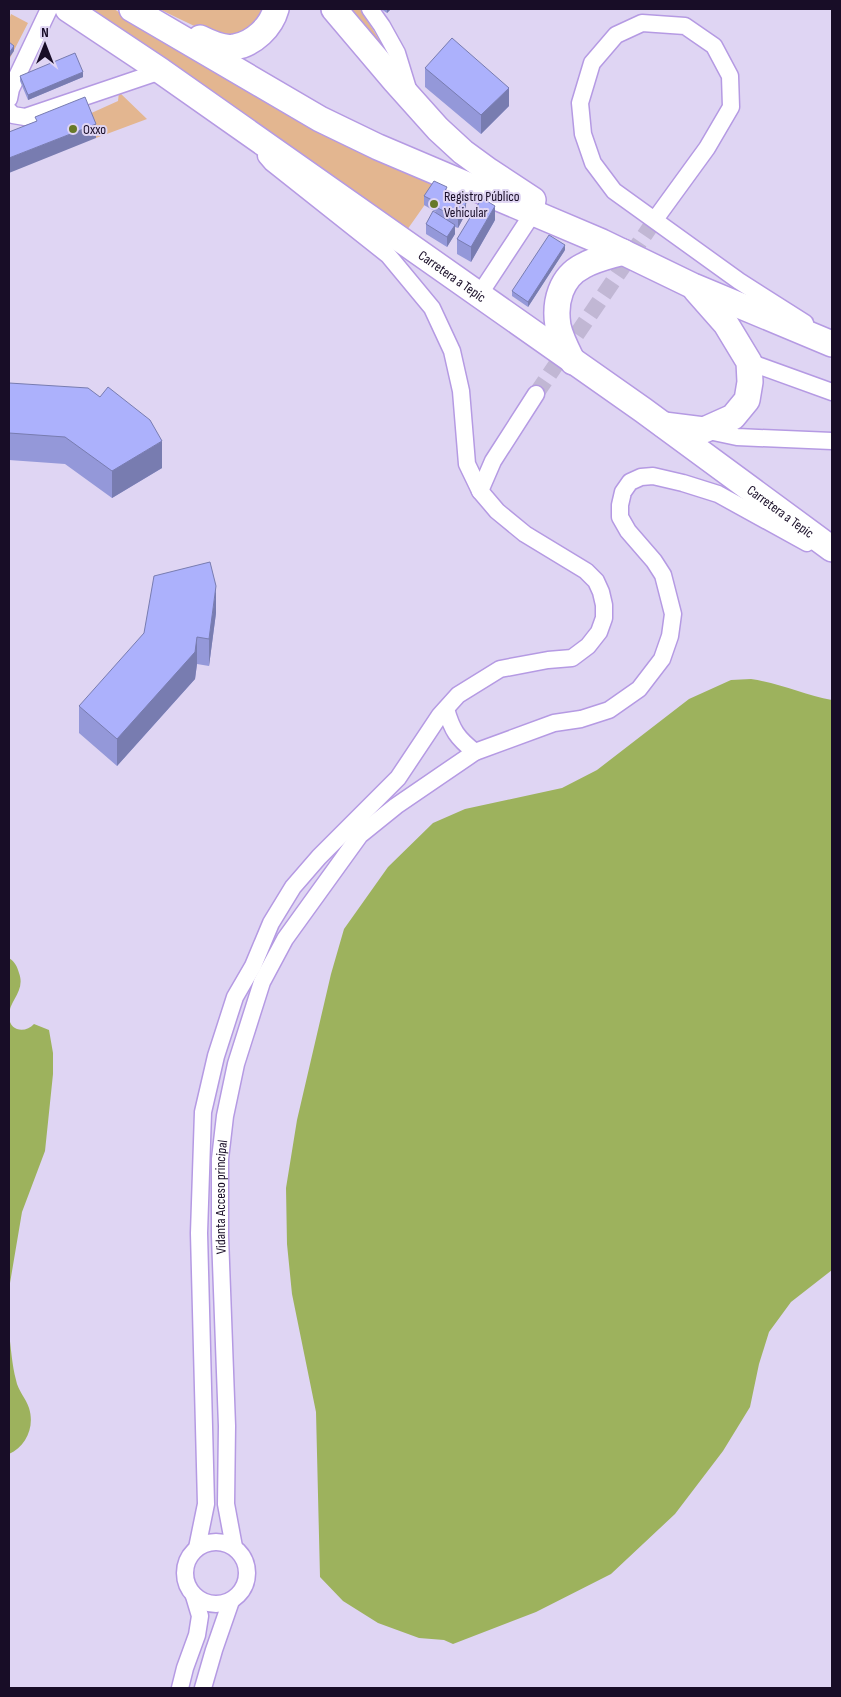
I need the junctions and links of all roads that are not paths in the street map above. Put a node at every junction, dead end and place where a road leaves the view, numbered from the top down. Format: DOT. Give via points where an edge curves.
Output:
graph roads {
  1 [pos="49,9"];
  2 [pos="68,9"];
  3 [pos="132,9"];
  4 [pos="141,9"];
  5 [pos="276,9"];
  6 [pos="334,9"];
  7 [pos="370,9"];
  8 [pos="161,70"];
  9 [pos="9,100"];
  10 [pos="412,100"];
  11 [pos="9,111"];
  12 [pos="248,132"];
  13 [pos="533,213"];
  14 [pos="659,214"];
  15 [pos="612,247"];
  16 [pos="693,286"];
  17 [pos="479,295"];
  18 [pos="832,342"];
  19 [pos="573,362"];
  20 [pos="749,362"];
  21 [pos="832,392"];
  22 [pos="536,394"];
  23 [pos="663,424"];
  24 [pos="704,430"];
  25 [pos="832,441"];
  26 [pos="480,491"];
  27 [pos="832,549"];
  28 [pos="832,553"];
  29 [pos="446,708"];
  30 [pos="475,752"];
  31 [pos="234,1547"];
  32 [pos="197,1548"];
  33 [pos="194,1596"];
  34 [pos="231,1601"];
  35 [pos="180,1688"];
  36 [pos="203,1688"];
  1 -- 9 [label="street" via="11,89"];
  2 -- 8 [label="highway, Carretera a Tepic"];
  3 -- 13 [label="highway" via="320,119"];
  4 -- 5 [label="highway" via="212,44 234,47 263,32"];
  6 -- 10 [label="highway"];
  7 -- 10 [label="street" via="397,53"];
  8 -- 11 [label="street" via="25,117"];
  8 -- 12 [label="highway, Carretera a Tepic"];
  10 -- 15 [label="highway" via="438,129 489,172"];
  12 -- 17 [label="highway, Carretera a Tepic"];
  12 -- 26 [label="street" via="272,163 388,255 432,308 452,352 461,391 467,464"];
  13 -- 15 [label="highway"];
  13 -- 17 [label="street"];
  14 -- 18 [label="street" via="707,148 731,107 730,76 714,46 685,26 642,23 616,35 592,63 580,103 583,134 593,163 614,191 738,281"];
  15 -- 16 [label="highway"];
  15 -- 19 [label="highway" via="565,281 558,300 558,325"];
  16 -- 18 [label="highway"];
  16 -- 20 [label="highway" via="726,324"];
  17 -- 19 [label="highway, Carretera a Tepic"];
  19 -- 23 [label="highway, Carretera a Tepic"];
  20 -- 21 [label="street"];
  20 -- 24 [label="highway" via="750,382 746,400 733,417"];
  22 -- 26 [label="street" via="493,461"];
  23 -- 24 [label="highway"];
  23 -- 27 [label="highway, Carretera a Tepic"];
  24 -- 25 [label="street" via="738,437"];
  26 -- 29 [label="street" via="497,512 525,534 586,570 601,592 604,618 594,639 572,658 500,669 458,695"];
  28 -- 30 [label="street, Vidanta Acceso principal" via="718,494 653,476 630,482 623,492 620,517 663,575 673,614 662,659 639,689 609,710 554,723"];
  29 -- 30 [label="street" via="460,741"];
  29 -- 32 [label="street" via="398,778 293,887 234,997 216,1056 203,1112 199,1232 206,1504"];
  30 -- 31 [label="street, Vidanta Acceso principal" via="360,835 285,939 262,982 236,1064 220,1159 228,1426 226,1504"];
  31 -- 32 [label="street" via="213,1542"];
  31 -- 34 [label="street, Vidanta Acceso principal" via="244,1559 247,1575 245,1585"];
  32 -- 33 [label="street" via="184,1568 186,1584"];
  33 -- 34 [label="street" via="211,1604"];
  33 -- 35 [label="street" via="200,1616"];
  34 -- 36 [label="street, Vidanta Acceso principal"];
}
